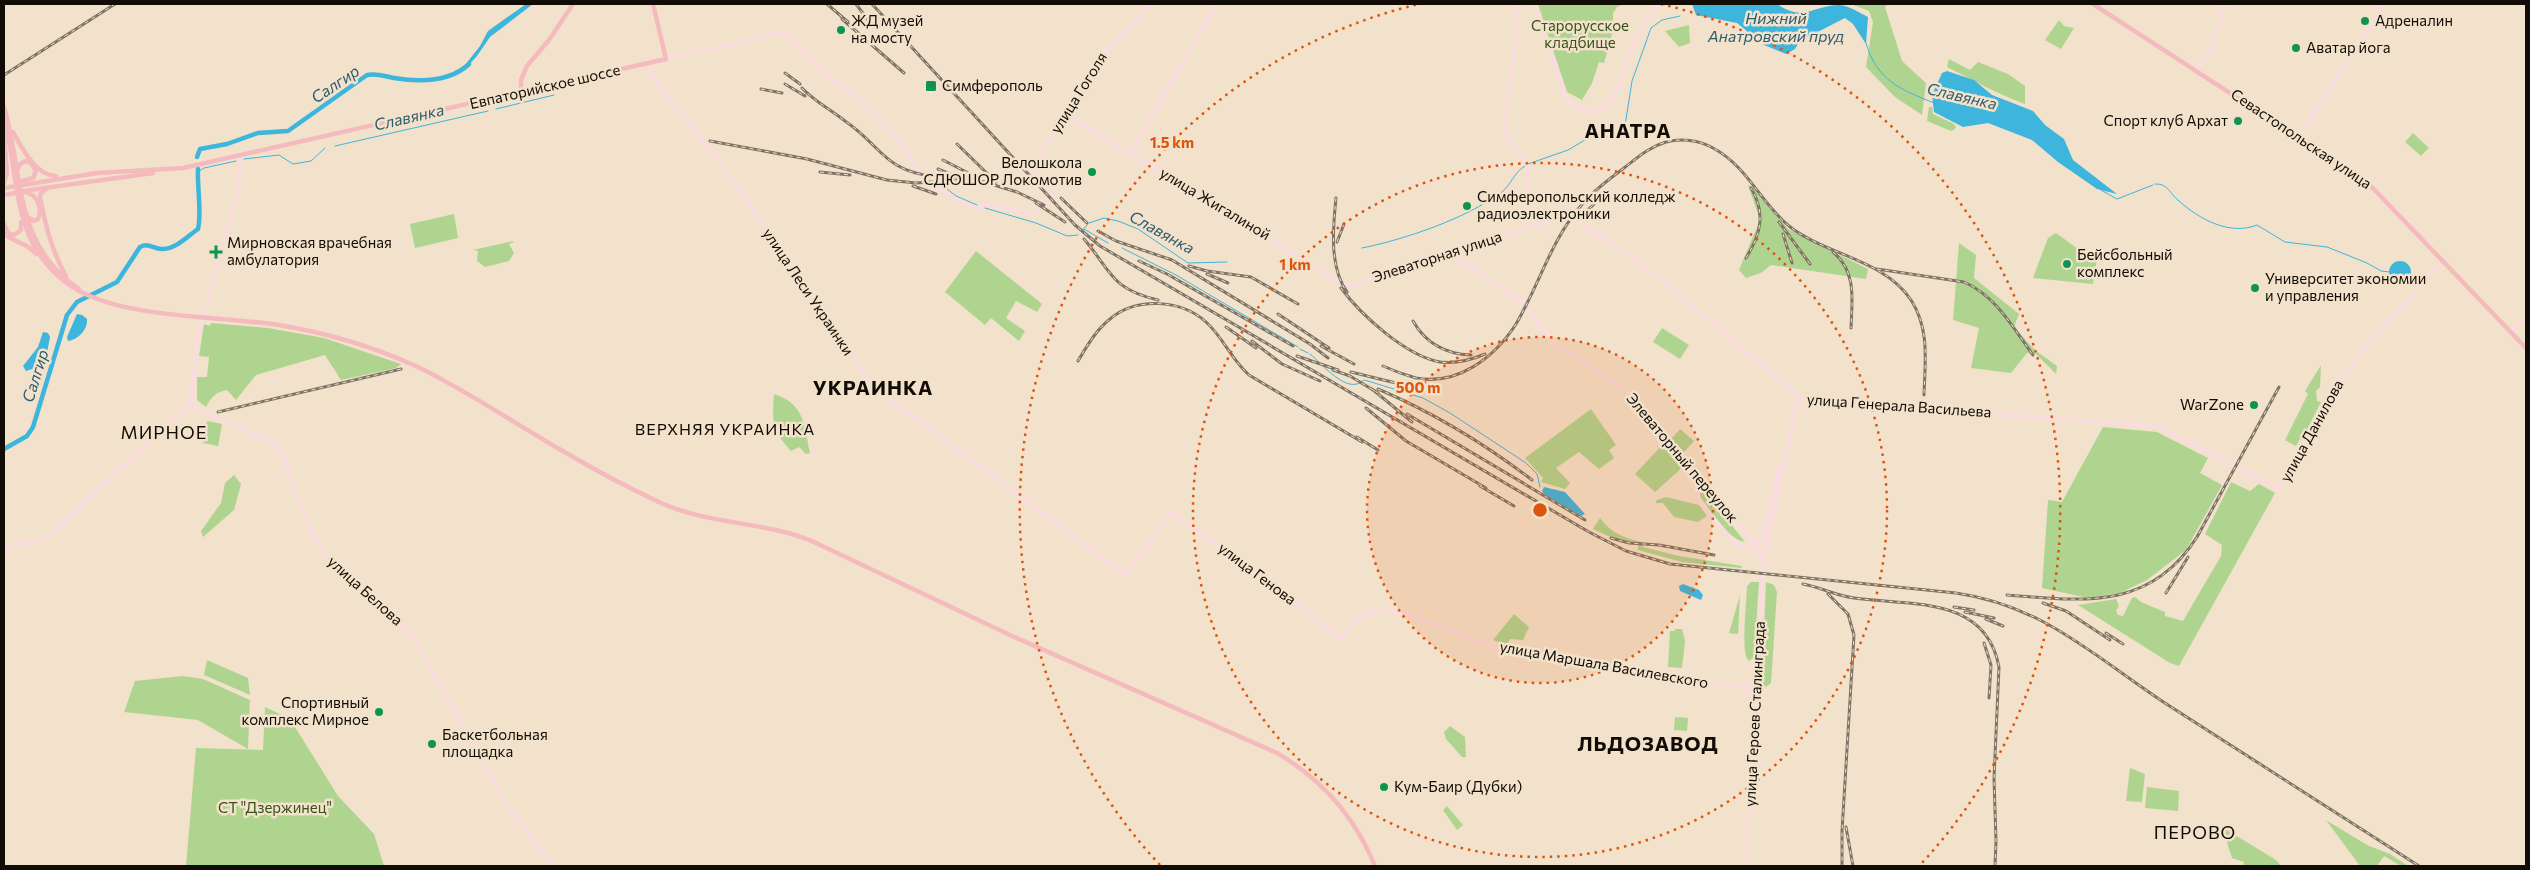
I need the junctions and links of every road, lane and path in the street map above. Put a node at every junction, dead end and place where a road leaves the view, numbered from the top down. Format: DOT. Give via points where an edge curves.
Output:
graph roads {
  1 [pos="573,4"];
  2 [pos="654,4"];
  3 [pos="1152,4"];
  4 [pos="1215,4"];
  5 [pos="1518,4"];
  6 [pos="1533,4"];
  7 [pos="1658,4"];
  8 [pos="2093,4"];
  9 [pos="2225,4"];
  10 [pos="2384,4"];
  11 [pos="666,60"];
  12 [pos="650,63"];
  13 [pos="2197,70"];
  14 [pos="521,92"];
  15 [pos="4,107"];
  16 [pos="1066,114"];
  17 [pos="4,119"];
  18 [pos="4,126"];
  19 [pos="4,134"];
  20 [pos="2299,136"];
  21 [pos="1130,153"];
  22 [pos="239,156"];
  23 [pos="158,171"];
  24 [pos="97,173"];
  25 [pos="14,174"];
  26 [pos="4,183"];
  27 [pos="50,187"];
  28 [pos="4,188"];
  29 [pos="11,195"];
  30 [pos="1037,210"];
  31 [pos="25,215"];
  32 [pos="1567,215"];
  33 [pos="4,224"];
  34 [pos="1536,225"];
  35 [pos="4,232"];
  36 [pos="1453,253"];
  37 [pos="2443,260"];
  38 [pos="52,270"];
  39 [pos="1339,279"];
  40 [pos="68,280"];
  41 [pos="90,297"];
  42 [pos="2526,319"];
  43 [pos="2511,332"];
  44 [pos="2526,348"];
  45 [pos="190,395"];
  46 [pos="1798,397"];
  47 [pos="185,410"];
  48 [pos="198,410"];
  49 [pos="1783,459"];
  50 [pos="2279,489"];
  51 [pos="1710,490"];
  52 [pos="1171,513"];
  53 [pos="4,545"];
  54 [pos="1763,562"];
  55 [pos="1362,614"];
  56 [pos="1757,678"];
  57 [pos="1742,687"];
  58 [pos="1755,704"];
  59 [pos="554,866"];
  60 [pos="1375,866"];
  61 [pos="1746,866"];
  1 -- 14 [label="main road" via="527,66 521,80"];
  2 -- 11 [label="main road"];
  3 -- 16 [label="main road, улица Гоголя" via="1099,57"];
  4 -- 21 [label="main road"];
  5 -- 34 [label="main road" via="1514,60 1504,123 1507,136 1527,166 1528,204"];
  6 -- 7 [label="main road" via="1568,102 1588,110 1599,108 1614,97 1637,36"];
  8 -- 13 [label="main road, Севастопольская улица"];
  9 -- 13 [label="main road" via="2212,46"];
  10 -- 20 [label="main road"];
  11 -- 12 [label="main road, Евпаторийское шоссе"];
  11 -- 30 [label="main road, Евпаторийское шоссе" via="785,32 824,74 854,94 881,121 928,182 979,210 986,204 1027,214"];
  12 -- 14 [label="main road, Евпаторийское шоссе"];
  12 -- 52 [label="main road, улица Леси Украинки" via="652,75 728,174 871,385 1125,575"];
  13 -- 20 [label="main road, Севастопольская улица"];
  14 -- 22 [label="main road, Евпаторийское шоссе"];
  15 -- 24 [label="main road" via="18,141 42,172 54,176"];
  15 -- 25 [label="main road" via="12,137"];
  16 -- 21 [label="main road, улица Жигалиной"];
  16 -- 30 [label="main road, улица Гоголя" via="1033,166 1056,191"];
  17 -- 25 [label="main road"];
  18 -- 25 [label="main road"];
  19 -- 26 [label="main road" via="7,173"];
  20 -- 37 [label="main road, Севастопольская улица" via="2368,183"];
  21 -- 39 [label="main road, улица Жигалиной"];
  22 -- 23 [label="main road, Евпаторийское шоссе"];
  22 -- 45 [label="main road" via="240,181 198,336"];
  23 -- 24 [label="main road, Евпаторийское шоссе"];
  23 -- 27 [label="main road, Евпаторийское шоссе"];
  24 -- 28 [label="main road, Евпаторийское шоссе"];
  25 -- 28 [label="main road" via="25,161 31,163 36,172 33,178"];
  25 -- 29 [label="main road"];
  27 -- 29 [label="main road, Евпаторийское шоссе"];
  27 -- 40 [label="main road" via="42,191 40,197 52,250"];
  29 -- 31 [label="main road"];
  29 -- 31 [label="main road" via="32,194 40,214 38,219 31,220"];
  29 -- 33 [label="main road" via="21,230 12,235"];
  29 -- 38 [label="main road" via="29,235"];
  31 -- 40 [label="main road" via="41,250"];
  32 -- 34 [label="main road, Элеваторная улица"];
  32 -- 46 [label="main road, улица Генерала Васильева" via="1664,282"];
  34 -- 36 [label="main road, Элеваторная улица"];
  35 -- 38 [label="main road" via="29,246"];
  36 -- 39 [label="main road, Элеваторная улица" via="1349,286"];
  36 -- 51 [label="main road, Элеваторный переулок" via="1524,303 1554,344 1622,388"];
  37 -- 43 [label="main road, Севастопольская улица"];
  37 -- 50 [label="main road, улица Данилова" via="2339,381"];
  38 -- 41 [label="main road" via="74,289"];
  40 -- 41 [label="main road"];
  41 -- 60 [label="main road" via="126,307 319,333 408,363 482,401 568,454 661,502 702,516 794,534 1012,636 1262,746 1302,769 1332,796 1357,827"];
  42 -- 43 [label="main road"];
  43 -- 44 [label="main road, Севастопольская улица"];
  45 -- 47 [label="main road"];
  45 -- 48 [label="main road"];
  46 -- 49 [label="main road"];
  46 -- 50 [label="main road, улица Генерала Васильева" via="1811,402 2156,426"];
  47 -- 48 [label="main road"];
  47 -- 53 [label="main road" via="53,534 30,543"];
  48 -- 59 [label="main road, улица Белова" via="271,441 281,452 319,546 344,573 397,616 506,804"];
  49 -- 51 [label="main road" via="1765,532 1751,547 1736,545 1701,504 1697,490 1703,487"];
  49 -- 54 [label="main road, улица Героев Сталинграда"];
  51 -- 54 [label="main road, Элеваторный переулок" via="1749,536"];
  52 -- 55 [label="main road, улица Генова" via="1341,638"];
  54 -- 56 [label="main road, улица Героев Сталинграда"];
  55 -- 57 [label="main road, улица Маршала Василевского" via="1382,611 1404,613 1511,652"];
  56 -- 57 [label="main road" via="1751,686"];
  56 -- 58 [label="main road, улица Героев Сталинграда"];
  57 -- 58 [label="main road" via="1752,693"];
  58 -- 61 [label="main road, улица Героев Сталинграда"];
}
